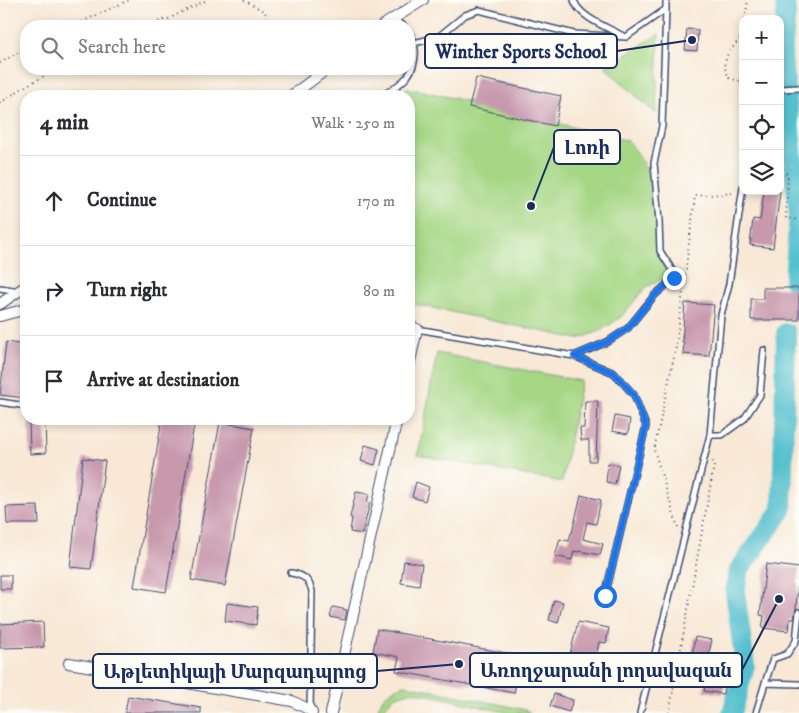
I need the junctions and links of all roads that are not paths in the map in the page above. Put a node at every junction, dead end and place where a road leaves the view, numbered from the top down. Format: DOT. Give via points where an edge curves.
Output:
graph roads {
  1 [pos="424,0"];
  2 [pos="574,0"];
  3 [pos="666,0"];
  4 [pos="666,9"];
  5 [pos="392,19"];
  6 [pos="626,37"];
  7 [pos="415,43"];
  8 [pos="319,75"];
  9 [pos="408,75"];
  10 [pos="299,90"];
  11 [pos="390,90"];
  12 [pos="741,195"];
  13 [pos="0,288"];
  14 [pos="20,289"];
  15 [pos="20,291"];
  16 [pos="0,304"];
  17 [pos="20,311"];
  18 [pos="0,316"];
  19 [pos="415,328"];
  20 [pos="764,350"];
  21 [pos="574,356"];
  22 [pos="0,402"];
  23 [pos="20,405"];
  24 [pos="396,425"];
  25 [pos="710,435"];
  26 [pos="291,573"];
  27 [pos="605,596"];
  28 [pos="799,612"];
  29 [pos="69,663"];
  30 [pos="764,683"];
  31 [pos="799,684"];
  32 [pos="311,712"];
  33 [pos="331,713"];
  34 [pos="640,713"];
  35 [pos="756,713"];
  1 -- 5 [label="street"];
  2 -- 6 [label="lane" via="582,14"];
  3 -- 4 [label="lane"];
  4 -- 6 [label="lane"];
  4 -- 21 [label="lane" via="662,126 654,163 660,251 674,278 654,296 628,328 607,342"];
  6 -- 7 [label="lane" via="574,34 479,10 465,15 438,37"];
  8 -- 10 [label="street"];
  9 -- 11 [label="lane"];
  12 -- 25 [label="lane" via="729,284 721,315"];
  13 -- 14 [label="lane"];
  15 -- 16 [label="street"];
  17 -- 18 [label="street"];
  19 -- 21 [label="lane"];
  20 -- 25 [label="lane" via="760,395 755,403 744,419 722,436"];
  21 -- 27 [label="lane" via="614,373 634,395 646,426"];
  22 -- 23 [label="lane"];
  24 -- 33 [label="street"];
  25 -- 34 [label="lane"];
  26 -- 32 [label="lane" via="299,574 310,582 312,591"];
  28 -- 30 [label="lane" via="796,641 787,654 772,659"];
  29 -- 32 [label="street" via="292,701"];
  30 -- 31 [label="lane"];
  30 -- 35 [label="lane"];
}
